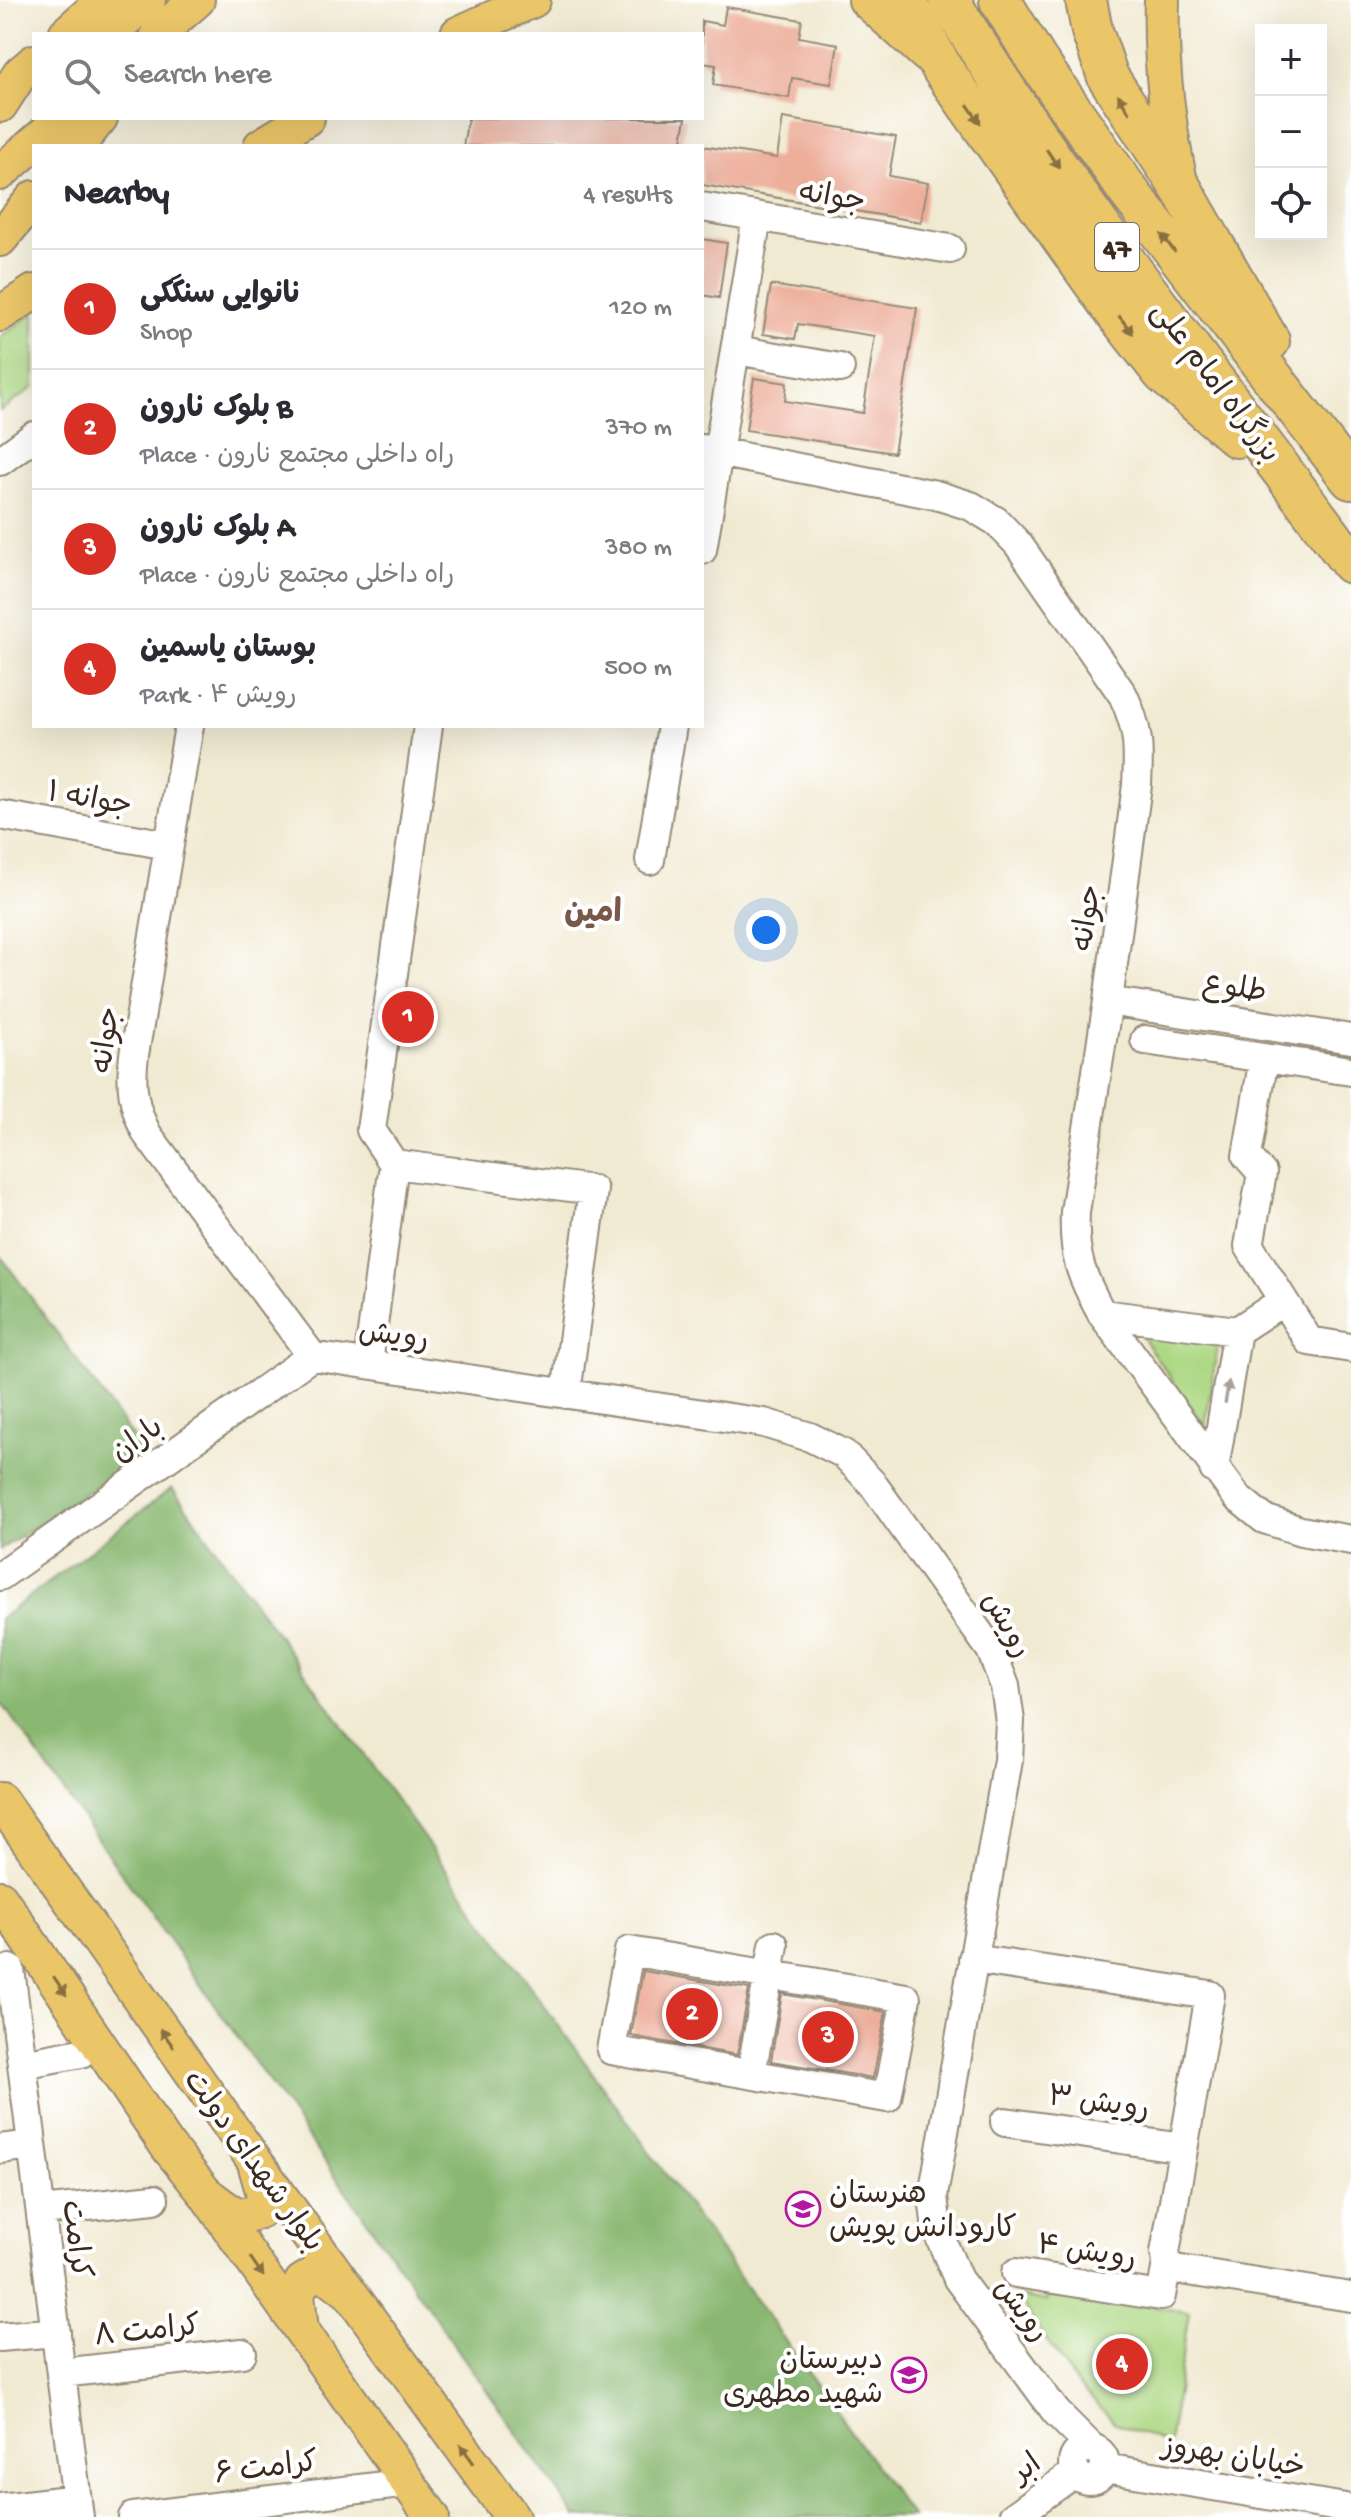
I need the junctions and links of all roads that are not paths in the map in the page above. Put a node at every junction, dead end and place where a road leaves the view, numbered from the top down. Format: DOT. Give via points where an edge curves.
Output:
graph roads {
  1 [pos="104,0"];
  2 [pos="148,0"];
  3 [pos="197,0"];
  4 [pos="207,0"];
  5 [pos="533,0"];
  6 [pos="866,0"];
  7 [pos="904,0"];
  8 [pos="949,0"];
  9 [pos="1000,0"];
  10 [pos="1086,0"];
  11 [pos="1162,0"];
  12 [pos="68,32"];
  13 [pos="110,32"];
  14 [pos="160,32"];
  15 [pos="178,32"];
  16 [pos="462,32"];
  17 [pos="32,64"];
  18 [pos="943,70"];
  19 [pos="32,99"];
  20 [pos="0,105"];
  21 [pos="61,120"];
  22 [pos="98,120"];
  23 [pos="304,120"];
  24 [pos="0,125"];
  25 [pos="33,144"];
  26 [pos="79,144"];
  27 [pos="264,144"];
  28 [pos="32,145"];
  29 [pos="0,173"];
  30 [pos="1182,190"];
  31 [pos="32,200"];
  32 [pos="704,207"];
  33 [pos="757,217"];
  34 [pos="0,239"];
  35 [pos="950,249"];
  36 [pos="32,293"];
  37 [pos="0,314"];
  38 [pos="736,350"];
  39 [pos="840,368"];
  40 [pos="32,437"];
  41 [pos="711,450"];
  42 [pos="0,461"];
  43 [pos="1343,469"];
  44 [pos="1295,486"];
  45 [pos="704,528"];
  46 [pos="1351,563"];
  47 [pos="189,728"];
  48 [pos="428,728"];
  49 [pos="672,728"];
  50 [pos="0,815"];
  51 [pos="168,845"];
  52 [pos="650,860"];
  53 [pos="1108,1001"];
  54 [pos="1351,1039"];
  55 [pos="1145,1040"];
  56 [pos="1264,1058"];
  57 [pos="1351,1071"];
  58 [pos="394,1164"];
  59 [pos="1283,1301"];
  60 [pos="1102,1314"];
  61 [pos="1247,1325"];
  62 [pos="1351,1348"];
  63 [pos="312,1356"];
  64 [pos="368,1364"];
  65 [pos="566,1394"];
  66 [pos="1214,1469"];
  67 [pos="1351,1540"];
  68 [pos="0,1576"];
  69 [pos="0,1800"];
  70 [pos="0,1898"];
  71 [pos="774,1945"];
  72 [pos="973,1959"];
  73 [pos="16,1964"];
  74 [pos="769,1976"];
  75 [pos="81,2053"];
  76 [pos="22,2064"];
  77 [pos="751,2074"];
  78 [pos="1005,2122"];
  79 [pos="32,2145"];
  80 [pos="1183,2148"];
  81 [pos="0,2149"];
  82 [pos="254,2160"];
  83 [pos="206,2194"];
  84 [pos="154,2199"];
  85 [pos="41,2211"];
  86 [pos="1167,2263"];
  87 [pos="1016,2273"];
  88 [pos="353,2294"];
  89 [pos="1351,2297"];
  90 [pos="301,2330"];
  91 [pos="56,2332"];
  92 [pos="0,2337"];
  93 [pos="242,2353"];
  94 [pos="61,2373"];
  95 [pos="1087,2461"];
  96 [pos="408,2483"];
  97 [pos="0,2508"];
  98 [pos="78,2508"];
  99 [pos="1351,2509"];
  100 [pos="133,2517"];
  101 [pos="432,2517"];
  102 [pos="512,2517"];
  103 [pos="1013,2517"];
  1 -- 12 [label="main road"];
  2 -- 13 [label="main road"];
  3 -- 14 [label="main road"];
  4 -- 15 [label="main road"];
  5 -- 16 [label="main road"];
  6 -- 18 [label="main road"];
  7 -- 18 [label="highway"];
  8 -- 44 [label="highway, بزرگراه امام علی / 47, one-way" via="1066,178"];
  43 -- 9 [label="highway, بزرگراه امام علی / 47, one-way" via="1129,192"];
  30 -- 10 [label="highway, one-way" via="1108,77"];
  11 -- 30 [label="main road" via="1160,46"];
  17 -- 20 [label="main road"];
  18 -- 44 [label="highway, one-way" via="1163,373"];
  19 -- 24 [label="main road"];
  21 -- 25 [label="main road"];
  22 -- 26 [label="main road"];
  23 -- 27 [label="main road"];
  28 -- 29 [label="main road"];
  30 -- 43 [label="highway"];
  31 -- 34 [label="main road"];
  32 -- 33 [label="street, جوانه"];
  33 -- 35 [label="street, جوانه"];
  33 -- 38 [label="street"];
  36 -- 37 [label="main road"];
  38 -- 39 [label="street"];
  38 -- 41 [label="street"];
  40 -- 42 [label="street"];
  41 -- 45 [label="street"];
  41 -- 53 [label="street, جوانه" via="959,502 996,521 1018,544 1135,719 1137,785"];
  44 -- 46 [label="highway, بزرگراه امام علی / 47"];
  47 -- 51 [label="street, جوانه"];
  48 -- 58 [label="street" via="371,1130"];
  49 -- 52 [label="street"];
  50 -- 51 [label="street, جوانه ۱"];
  51 -- 63 [label="street, جوانه" via="131,1073 137,1116"];
  53 -- 54 [label="street, طلوع"];
  53 -- 60 [label="street, جوانه" via="1073,1244"];
  55 -- 56 [label="street"];
  56 -- 57 [label="street"];
  56 -- 59 [label="street" via="1247,1156 1262,1173 1249,1246"];
  58 -- 64 [label="street"];
  58 -- 65 [label="street" via="593,1190"];
  59 -- 61 [label="street"];
  59 -- 62 [label="street" via="1309,1341"];
  60 -- 61 [label="street"];
  60 -- 66 [label="street, جوانه"];
  66 -- 61 [label="street, one-way"];
  63 -- 64 [label="street, رویش"];
  63 -- 68 [label="street, باران"];
  64 -- 65 [label="street, رویش"];
  65 -- 72 [label="street, رویش" via="764,1423 844,1454 872,1483 991,1650 1005,1686 1008,1760"];
  66 -- 67 [label="street, جوانه" via="1264,1519"];
  82 -- 69 [label="main road, بلوار شهدای دولت, one-way"];
  70 -- 73 [label="main road, بلوار شهدای دولت"];
  71 -- 74 [label="street"];
  72 -- 80 [label="street" via="1210,1995"];
  72 -- 95 [label="street, رویش" via="933,2196 937,2230 958,2279"];
  73 -- 76 [label="street, کرامت"];
  73 -- 83 [label="main road, بلوار شهدای دولت, one-way"];
  74 -- 77 [label="street"];
  74 -- 77 [label="street" via="906,1998 901,2027 887,2098"];
  74 -- 77 [label="street" via="629,1951 611,2050"];
  75 -- 76 [label="street"];
  76 -- 79 [label="street, کرامت"];
  78 -- 80 [label="street, رویش ۳"];
  79 -- 81 [label="street"];
  79 -- 85 [label="street, کرامت"];
  80 -- 86 [label="street"];
  82 -- 83 [label="main road" via="264,2194 261,2210 249,2216 234,2214"];
  82 -- 88 [label="main road, بلوار شهدای دولت"];
  83 -- 90 [label="main road, بلوار شهدای دولت, one-way"];
  84 -- 85 [label="street"];
  85 -- 91 [label="street, کرامت"];
  86 -- 87 [label="street, رویش ۴" via="1161,2296"];
  86 -- 89 [label="street" via="1175,2269"];
  88 -- 90 [label="main road" via="315,2274 302,2282 297,2294"];
  102 -- 88 [label="main road, بلوار شهدای دولت, one-way"];
  90 -- 96 [label="main road, بلوار شهدای دولت"];
  91 -- 92 [label="street"];
  91 -- 94 [label="street, کرامت"];
  93 -- 94 [label="street, کرامت ۸"];
  94 -- 98 [label="street, کرامت"];
  95 -- 99 [label="street, خیابان بهروز"];
  95 -- 103 [label="street, ابر"];
  96 -- 100 [label="street, کرامت ۶"];
  96 -- 101 [label="main road, بلوار شهدای دولت"];
  97 -- 98 [label="street"];
}
